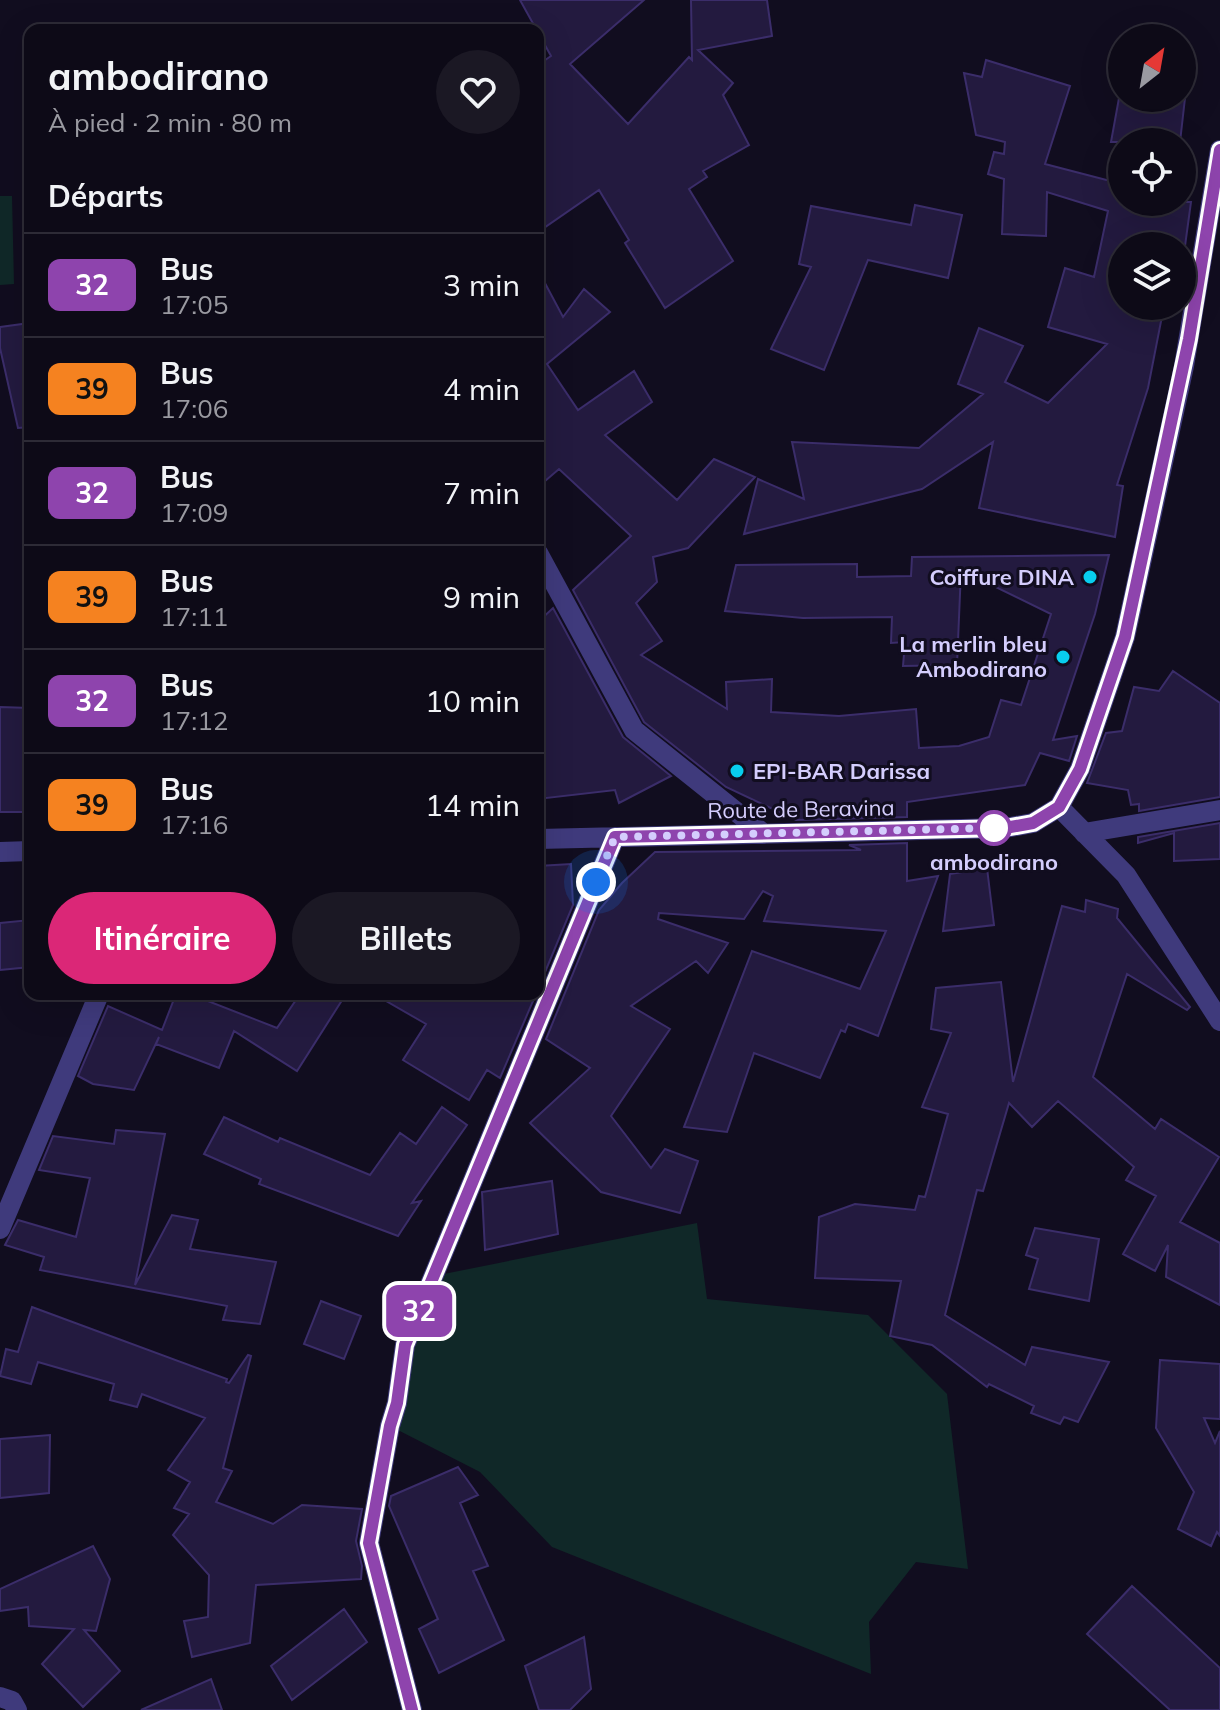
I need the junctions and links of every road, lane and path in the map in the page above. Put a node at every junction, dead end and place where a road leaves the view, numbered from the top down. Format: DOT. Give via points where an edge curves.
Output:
graph roads {
  1 [pos="1220,150"];
  2 [pos="544,564"];
  3 [pos="1059,807"];
  4 [pos="1220,810"];
  5 [pos="1084,833"];
  6 [pos="764,834"];
  7 [pos="615,837"];
  8 [pos="544,839"];
  9 [pos="24,851"];
  10 [pos="0,852"];
  11 [pos="96,1000"];
  12 [pos="1220,1021"];
  13 [pos="0,1229"];
  14 [pos="0,1697"];
  15 [pos="17,1710"];
  16 [pos="412,1710"];
  1 -- 3 [label="street" via="1189,339 1125,637 1080,769"];
  2 -- 6 [label="street" via="634,730"];
  3 -- 5 [label="street"];
  3 -- 6 [label="street, Route de Beravina" via="1033,823 1005,828"];
  4 -- 5 [label="street"];
  5 -- 12 [label="street" via="1126,875"];
  6 -- 7 [label="street, Route de Beravina"];
  7 -- 8 [label="street, Route de Beravina"];
  7 -- 16 [label="street" via="405,1345 369,1543"];
  9 -- 10 [label="street"];
  11 -- 13 [label="street"];
  14 -- 15 [label="street" via="12,1701"];
}
